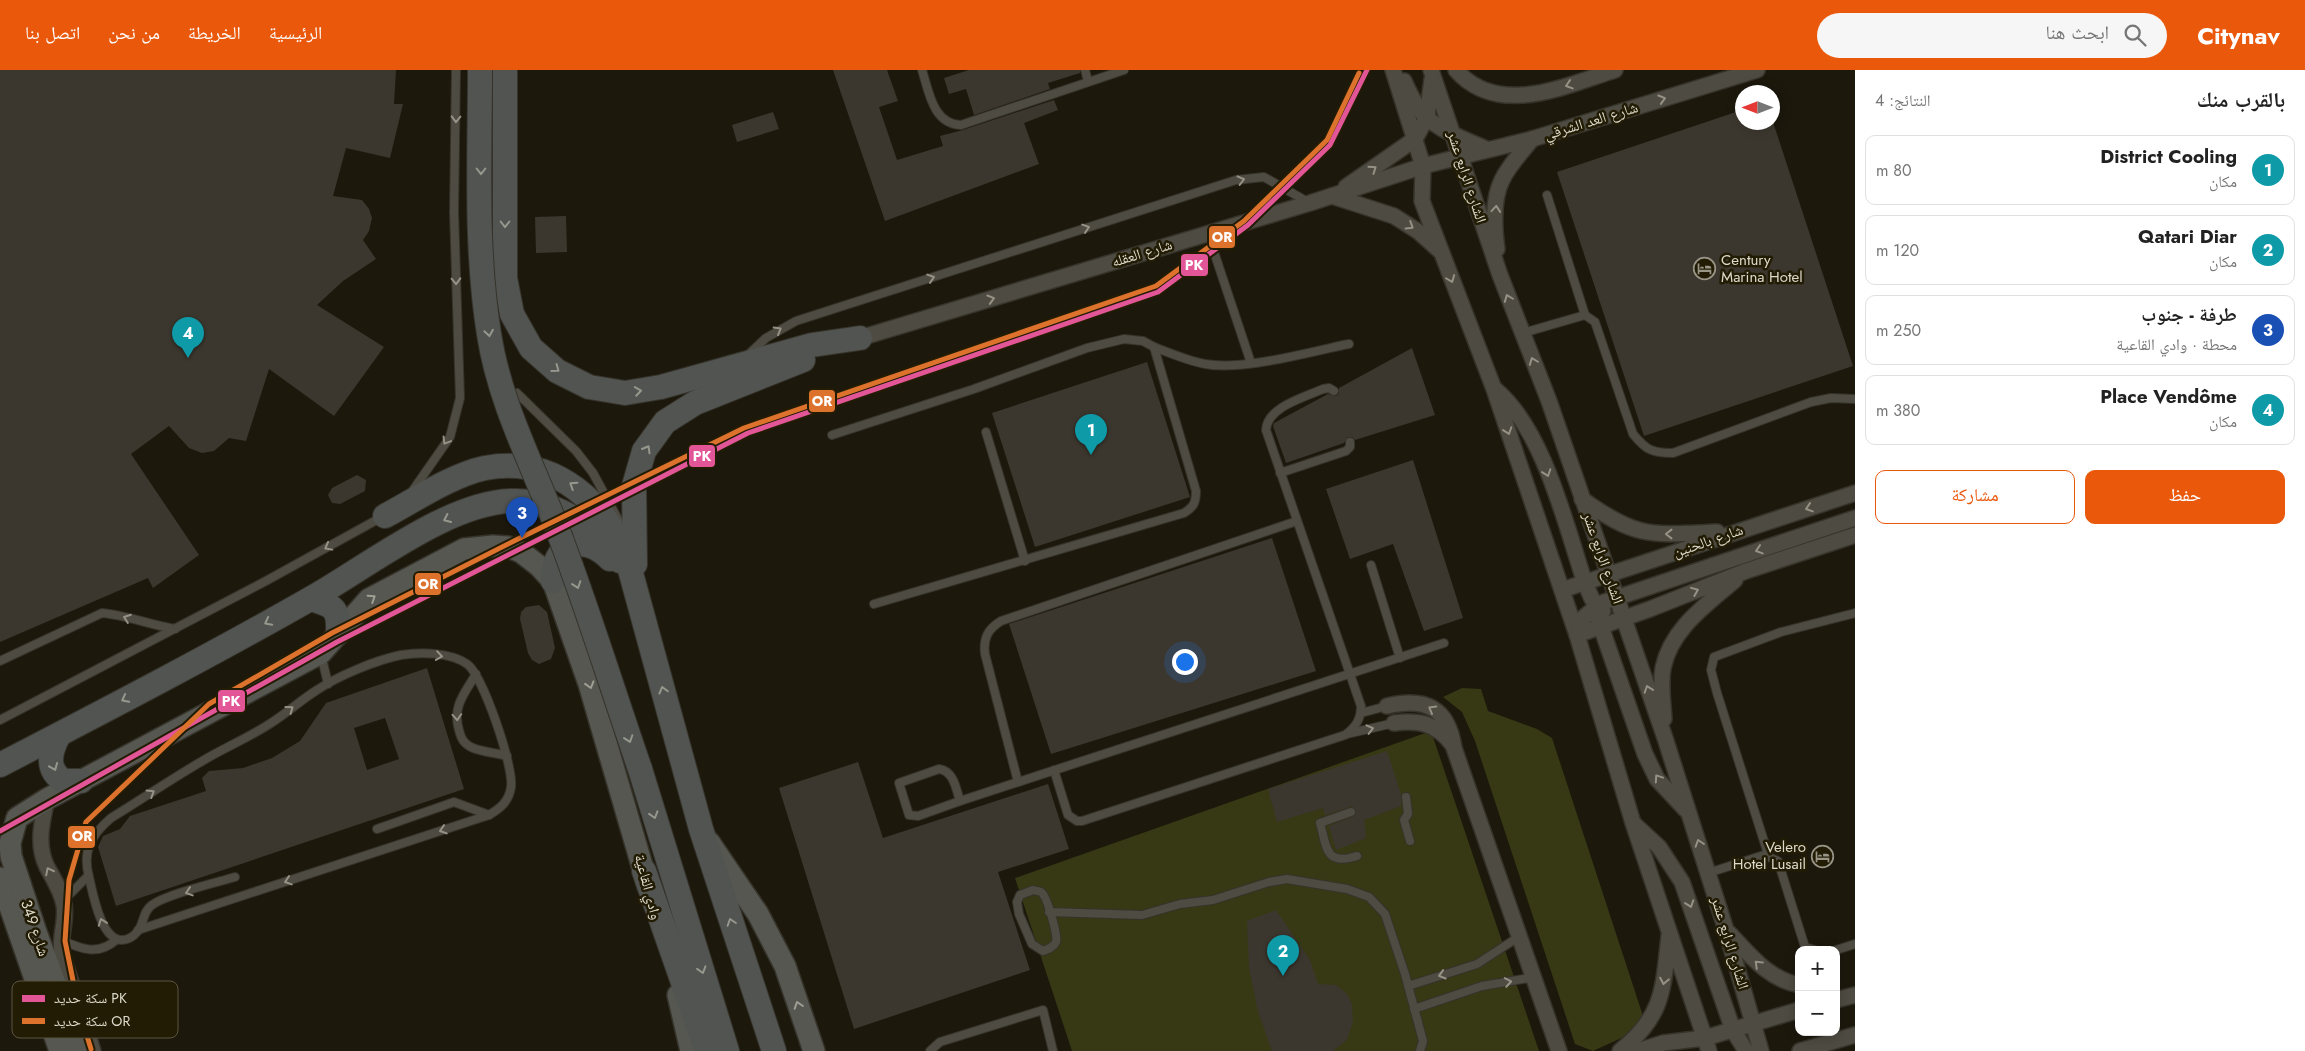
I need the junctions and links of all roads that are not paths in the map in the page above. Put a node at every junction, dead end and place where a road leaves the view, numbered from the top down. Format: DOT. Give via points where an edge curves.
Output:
graph roads {
  1 [pos="456,70"];
  2 [pos="480,70"];
  3 [pos="505,70"];
  4 [pos="922,70"];
  5 [pos="1084,70"];
  6 [pos="1124,70"];
  7 [pos="1393,70"];
  8 [pos="1398,70"];
  9 [pos="1456,70"];
  10 [pos="1615,70"];
  11 [pos="1757,70"];
  12 [pos="1432,72"];
  13 [pos="1088,82"];
  14 [pos="1427,117"];
  15 [pos="1454,134"];
  16 [pos="1414,139"];
  17 [pos="1532,139"];
  18 [pos="1486,149"];
  19 [pos="1460,157"];
  20 [pos="1423,166"];
  21 [pos="1547,195"];
  22 [pos="1332,196"];
  23 [pos="1310,203"];
  24 [pos="1208,234"];
  25 [pos="1439,250"];
  26 [pos="1500,275"];
  27 [pos="1585,315"];
  28 [pos="1522,333"];
  29 [pos="860,338"];
  30 [pos="1349,344"];
  31 [pos="1154,347"];
  32 [pos="742,363"];
  33 [pos="1251,363"];
  34 [pos="1494,389"];
  35 [pos="1334,390"];
  36 [pos="518,393"];
  37 [pos="1855,399"];
  38 [pos="986,432"];
  39 [pos="832,434"];
  40 [pos="1350,442"];
  41 [pos="1280,473"];
  42 [pos="1855,493"];
  43 [pos="1582,499"];
  44 [pos="384,516"];
  45 [pos="1855,518"];
  46 [pos="1297,521"];
  47 [pos="1736,531"];
  48 [pos="1855,535"];
  49 [pos="1025,561"];
  50 [pos="1371,565"];
  51 [pos="1746,571"];
  52 [pos="1609,575"];
  53 [pos="553,581"];
  54 [pos="635,583"];
  55 [pos="1585,583"];
  56 [pos="1562,590"];
  57 [pos="1617,596"];
  58 [pos="311,599"];
  59 [pos="874,604"];
  60 [pos="1595,606"];
  61 [pos="1855,613"];
  62 [pos="1623,619"];
  63 [pos="1601,626"];
  64 [pos="174,628"];
  65 [pos="338,633"];
  66 [pos="1577,635"];
  67 [pos="1444,643"];
  68 [pos="321,653"];
  69 [pos="1400,658"];
  70 [pos="0,662"];
  71 [pos="1350,673"];
  72 [pos="476,674"];
  73 [pos="328,684"];
  74 [pos="1387,706"];
  75 [pos="1361,713"];
  76 [pos="0,720"];
  77 [pos="1394,723"];
  78 [pos="59,734"];
  79 [pos="1345,734"];
  80 [pos="1665,738"];
  81 [pos="1454,748"];
  82 [pos="507,756"];
  83 [pos="0,765"];
  84 [pos="1054,770"];
  85 [pos="81,781"];
  86 [pos="1018,782"];
  87 [pos="1406,797"];
  88 [pos="960,801"];
  89 [pos="38,804"];
  90 [pos="1351,812"];
  91 [pos="489,815"];
  92 [pos="1690,815"];
  93 [pos="1633,823"];
  94 [pos="377,828"];
  95 [pos="701,829"];
  96 [pos="1410,841"];
  97 [pos="1357,856"];
  98 [pos="1769,858"];
  99 [pos="644,871"];
  100 [pos="1708,872"];
  101 [pos="88,876"];
  102 [pos="235,877"];
  103 [pos="0,878"];
  104 [pos="64,900"];
  105 [pos="1049,912"];
  106 [pos="138,930"];
  107 [pos="1726,930"];
  108 [pos="1669,932"];
  109 [pos="62,933"];
  110 [pos="29,936"];
  111 [pos="1520,936"];
  112 [pos="116,940"];
  113 [pos="1855,944"];
  114 [pos="1805,946"];
  115 [pos="1840,949"];
  116 [pos="1535,977"];
  117 [pos="41,981"];
  118 [pos="49,981"];
  119 [pos="71,981"];
  120 [pos="1795,984"];
  121 [pos="1408,986"];
  122 [pos="1840,990"];
  123 [pos="1855,991"];
  124 [pos="1855,995"];
  125 [pos="1840,999"];
  126 [pos="1414,1009"];
  127 [pos="1795,1011"];
  128 [pos="1754,1023"];
  129 [pos="1733,1030"];
  130 [pos="1855,1036"];
  131 [pos="56,1038"];
  132 [pos="74,1038"];
  133 [pos="89,1038"];
  134 [pos="1707,1044"];
  135 [pos="60,1051"];
  136 [pos="80,1051"];
  137 [pos="93,1051"];
  138 [pos="691,1051"];
  139 [pos="707,1051"];
  140 [pos="727,1051"];
  141 [pos="774,1051"];
  142 [pos="814,1051"];
  143 [pos="930,1051"];
  144 [pos="1053,1051"];
  145 [pos="1420,1051"];
  146 [pos="1559,1051"];
  147 [pos="1620,1051"];
  148 [pos="1638,1051"];
  149 [pos="1746,1051"];
  150 [pos="1761,1051"];
  151 [pos="1800,1051"];
  152 [pos="1834,1051"];
  1 -- 44 [label="lane, one-way" via="454,212 460,398 450,437 415,488"];
  2 -- 140 [label="main road, وادي القاعية, one-way, bridge" via="484,291 504,400 560,536 640,769"];
  3 -- 32 [label="main road, one-way" via="504,278 512,314 531,348 557,371 589,387 625,393 661,387"];
  4 -- 13 [label="lane" via="935,110 945,122 962,126"];
  5 -- 13 [label="lane"];
  6 -- 13 [label="lane"];
  7 -- 16 [label="street"];
  8 -- 14 [label="street" via="1419,110"];
  10 -- 9 [label="street, one-way" via="1542,94 1516,96 1482,90 1466,81"];
  17 -- 11 [label="street, شارع العد الشرقي, one-way"];
  12 -- 14 [label="street"];
  12 -- 15 [label="street, الشارع الرابع عشر"];
  14 -- 15 [label="street"];
  14 -- 16 [label="street"];
  15 -- 18 [label="street"];
  15 -- 19 [label="street, الشارع الرابع عشر"];
  16 -- 20 [label="street"];
  22 -- 16 [label="street, one-way"];
  17 -- 18 [label="street, شارع العد الشرقي"];
  26 -- 17 [label="street, one-way" via="1495,232 1497,191 1502,179"];
  18 -- 19 [label="street, شارع العد الشرقي"];
  19 -- 20 [label="street, شارع العد الشرقي"];
  19 -- 26 [label="street, الشارع الرابع عشر"];
  20 -- 22 [label="street, شارع العقله"];
  20 -- 25 [label="street" via="1422,201"];
  21 -- 27 [label="lane"];
  22 -- 23 [label="street, شارع العقله"];
  22 -- 25 [label="street, one-way" via="1394,216"];
  23 -- 24 [label="street, شارع العقله"];
  32 -- 23 [label="lane, one-way" via="766,338 796,321 1236,180 1264,176"];
  29 -- 24 [label="street, شارع العقله, one-way"];
  24 -- 33 [label="lane"];
  25 -- 34 [label="street, one-way"];
  28 -- 26 [label="street, الشارع الرابع عشر, one-way"];
  27 -- 28 [label="lane"];
  27 -- 37 [label="lane" via="1595,322 1633,434 1644,448 1673,452 1811,402 1831,398"];
  43 -- 28 [label="street, الشارع الرابع عشر, one-way"];
  29 -- 32 [label="main road" via="812,345"];
  54 -- 29 [label="main road, one-way" via="634,486 644,452 665,422 695,403"];
  30 -- 33 [label="lane"];
  31 -- 33 [label="lane" via="1205,364"];
  31 -- 39 [label="lane" via="1143,340 1124,339 1087,348 974,389"];
  31 -- 49 [label="lane" via="1196,491 1192,508"];
  34 -- 55 [label="street, one-way" via="1518,413 1535,441"];
  34 -- 56 [label="street, one-way"];
  35 -- 41 [label="lane" via="1323,389 1278,410 1268,419 1267,435"];
  36 -- 54 [label="lane" via="557,430 593,473 619,522"];
  38 -- 49 [label="lane"];
  40 -- 41 [label="lane" via="1346,451"];
  41 -- 46 [label="lane"];
  42 -- 47 [label="street, شارع بالحنين, one-way"];
  47 -- 43 [label="street, one-way" via="1648,534 1612,521"];
  43 -- 52 [label="street, الشارع الرابع عشر"];
  54 -- 44 [label="main road, one-way" via="616,533 595,504 568,482 536,469 484,468"];
  44 -- 64 [label="lane, one-way"];
  45 -- 57 [label="street, one-way"];
  46 -- 71 [label="lane"];
  46 -- 86 [label="lane" via="992,626 984,644 985,654"];
  47 -- 52 [label="street, شارع بالحنين"];
  48 -- 51 [label="street"];
  49 -- 59 [label="lane"];
  50 -- 69 [label="lane"];
  62 -- 51 [label="street, one-way"];
  51 -- 80 [label="street" via="1693,616 1670,645 1662,684"];
  52 -- 55 [label="street, شارع بالحنين"];
  52 -- 57 [label="street, الشارع الرابع عشر"];
  53 -- 54 [label="main road" via="552,568 558,557 567,548 579,544 592,545 603,552"];
  65 -- 53 [label="street, one-way" via="369,599 464,549 508,547 521,552"];
  53 -- 99 [label="street, وادي القاعية, one-way" via="601,723"];
  54 -- 58 [label="main road, one-way" via="605,542 587,526 543,504 516,501 488,503 434,525"];
  95 -- 54 [label="main road, one-way"];
  55 -- 56 [label="street, شارع بالحنين"];
  55 -- 60 [label="street"];
  56 -- 60 [label="street" via="1582,595"];
  56 -- 66 [label="street"];
  57 -- 60 [label="street"];
  57 -- 62 [label="street, الشارع الرابع عشر"];
  58 -- 65 [label="main road" via="335,609"];
  58 -- 78 [label="main road, one-way"];
  60 -- 62 [label="street" via="1612,618"];
  60 -- 63 [label="street"];
  60 -- 66 [label="street" via="1583,618"];
  61 -- 98 [label="lane" via="1781,632 1714,657 1711,670 1717,693"];
  62 -- 63 [label="street"];
  80 -- 62 [label="street, الشارع الرابع عشر, one-way"];
  63 -- 66 [label="street"];
  92 -- 63 [label="street, one-way" via="1657,779 1645,754"];
  64 -- 70 [label="lane, one-way" via="152,626 118,614 102,614"];
  64 -- 76 [label="lane"];
  65 -- 68 [label="street"];
  66 -- 93 [label="street"];
  67 -- 69 [label="lane"];
  68 -- 73 [label="lane"];
  68 -- 85 [label="street"];
  69 -- 71 [label="lane"];
  71 -- 75 [label="lane"];
  71 -- 84 [label="lane"];
  73 -- 72 [label="lane, one-way" via="386,660 421,653 454,658 467,664"];
  72 -- 82 [label="lane"];
  72 -- 82 [label="lane, one-way" via="456,710 461,738 474,748"];
  101 -- 73 [label="lane, one-way" via="87,848 106,823 203,761 270,724"];
  74 -- 75 [label="lane"];
  81 -- 74 [label="street, one-way" via="1452,732 1432,707 1414,702"];
  75 -- 79 [label="lane" via="1353,729"];
  79 -- 77 [label="lane, one-way"];
  77 -- 81 [label="street" via="1413,721 1430,724 1444,734"];
  78 -- 83 [label="main road"];
  78 -- 85 [label="main road, one-way" via="50,756 54,771 64,781"];
  79 -- 84 [label="lane" via="1082,821 1068,815"];
  80 -- 92 [label="street, الشارع الرابع عشر"];
  81 -- 111 [label="street"];
  82 -- 91 [label="lane" via="511,770 509,793 500,809"];
  84 -- 86 [label="lane"];
  85 -- 89 [label="street"];
  86 -- 88 [label="lane"];
  87 -- 96 [label="lane" via="1408,814 1404,820"];
  88 -- 88 [label="lane" via="912,816 907,812 899,783 934,770 944,770 951,777"];
  104 -- 89 [label="street, one-way" via="45,864"];
  89 -- 110 [label="street, شارع 349" via="17,818 10,843"];
  90 -- 97 [label="lane" via="1320,823 1333,858 1342,861"];
  91 -- 94 [label="lane" via="454,802"];
  91 -- 106 [label="lane, one-way"];
  100 -- 92 [label="street, الشارع الرابع عشر, one-way"];
  93 -- 108 [label="street"];
  93 -- 129 [label="street, one-way" via="1659,846 1682,882"];
  141 -- 95 [label="main road, one-way"];
  142 -- 95 [label="street, one-way" via="785,966 758,914"];
  98 -- 100 [label="lane" via="1764,855 1750,858"];
  98 -- 114 [label="lane" via="1778,861"];
  99 -- 138 [label="street, وادي القاعية"];
  99 -- 139 [label="main road"];
  100 -- 107 [label="street, الشارع الرابع عشر"];
  101 -- 104 [label="lane"];
  112 -- 101 [label="lane, one-way" via="102,923"];
  102 -- 106 [label="lane, one-way" via="158,902 146,912"];
  103 -- 110 [label="street, شارع 349"];
  104 -- 109 [label="street"];
  105 -- 105 [label="lane" via="1041,892 1025,892 1018,902 1019,914 1032,944 1043,951 1055,944 1057,934"];
  105 -- 121 [label="lane" via="1142,915 1180,904 1213,900 1287,879 1339,888 1368,897 1385,914"];
  106 -- 112 [label="lane" via="125,940"];
  120 -- 107 [label="street, one-way" via="1761,968"];
  107 -- 128 [label="street, الشارع الرابع عشر"];
  108 -- 134 [label="street"];
  108 -- 147 [label="street, one-way" via="1665,978 1653,1018 1637,1038"];
  109 -- 110 [label="street"];
  109 -- 112 [label="lane" via="86,950 104,948"];
  109 -- 119 [label="street" via="62,954"];
  110 -- 117 [label="street, شارع 349"];
  110 -- 118 [label="street, شارع 349"];
  111 -- 116 [label="street"];
  111 -- 121 [label="lane, one-way" via="1476,964"];
  113 -- 115 [label="lane"];
  126 -- 116 [label="lane, one-way" via="1482,986"];
  116 -- 146 [label="street"];
  121 -- 126 [label="lane"];
  122 -- 123 [label="street"];
  124 -- 125 [label="street"];
  126 -- 145 [label="lane" via="1423,1040"];
  127 -- 128 [label="street"];
  128 -- 129 [label="street"];
  128 -- 150 [label="street, الشارع الرابع عشر"];
  129 -- 134 [label="street"];
  129 -- 149 [label="street"];
  130 -- 151 [label="street"];
  130 -- 152 [label="street"];
  131 -- 135 [label="street, شارع 349"];
  132 -- 136 [label="street, شارع 349"];
  133 -- 137 [label="street"];
  134 -- 148 [label="street" via="1663,1043"];
  143 -- 144 [label="lane" via="940,1042 1043,1010"];
}
